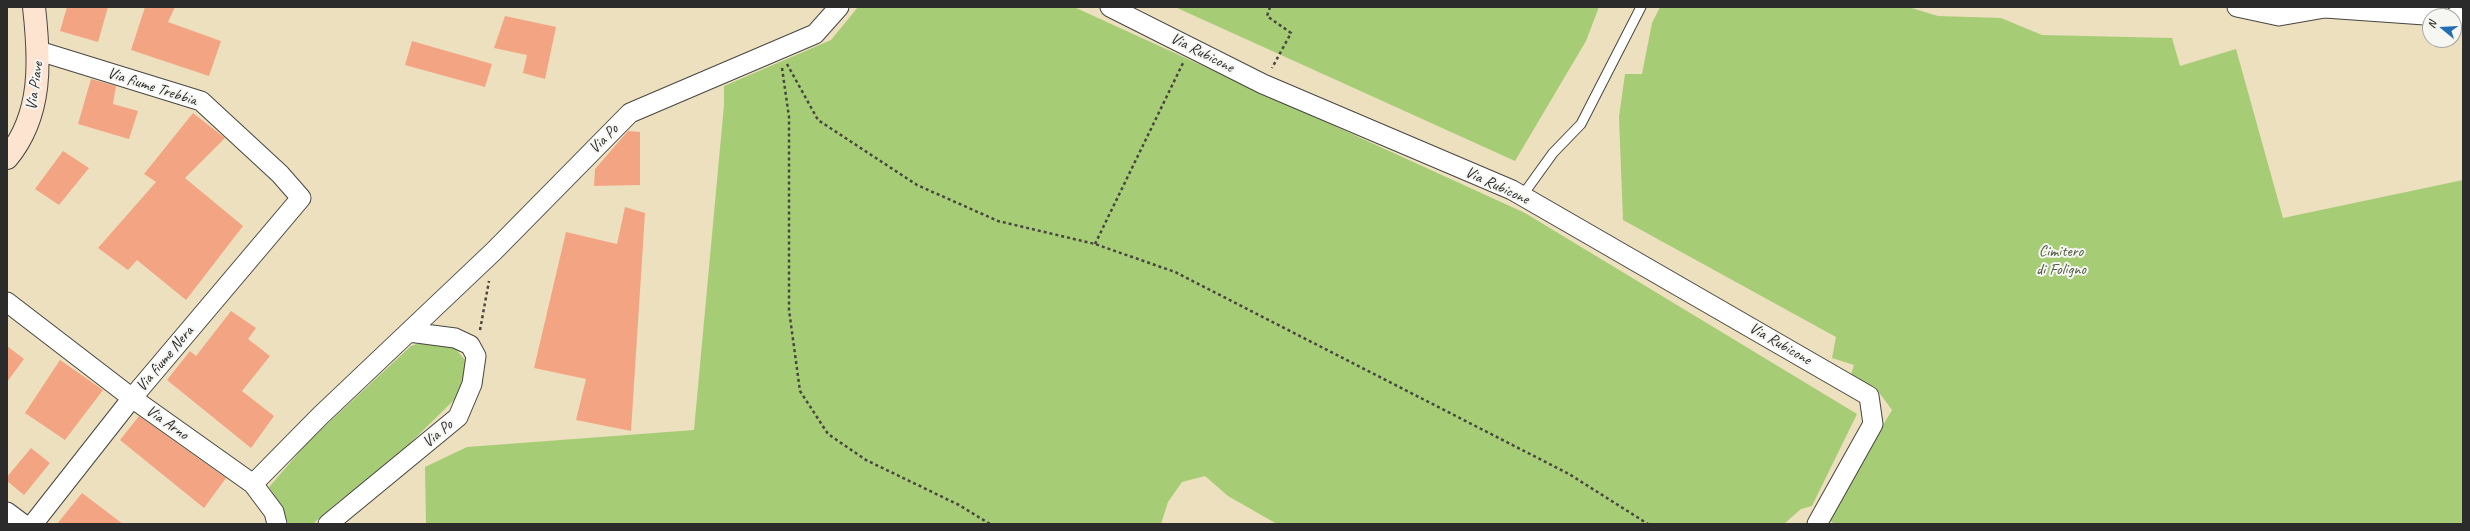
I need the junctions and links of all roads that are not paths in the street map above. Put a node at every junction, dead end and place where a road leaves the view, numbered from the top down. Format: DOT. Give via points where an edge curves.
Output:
graph roads {
  1 [pos="34,7"];
  2 [pos="840,7"];
  3 [pos="1110,7"];
  4 [pos="1641,7"];
  5 [pos="2237,7"];
  6 [pos="2422,15"];
  7 [pos="39,51"];
  8 [pos="7,158"];
  9 [pos="1522,196"];
  10 [pos="300,198"];
  11 [pos="7,302"];
  12 [pos="409,332"];
  13 [pos="132,398"];
  14 [pos="253,484"];
  15 [pos="7,512"];
  16 [pos="23,524"];
  17 [pos="34,524"];
  18 [pos="277,524"];
  19 [pos="328,524"];
  20 [pos="1817,524"];
  1 -- 7 [label="main road, Via Piave"];
  2 -- 12 [label="street, Via Po" via="815,34 630,113 494,251"];
  3 -- 9 [label="street, Via Rubicone" via="1263,84"];
  4 -- 9 [label="lane" via="1581,124 1553,153"];
  5 -- 6 [label="street" via="2279,16 2325,8"];
  7 -- 8 [label="main road, Via Piave" via="38,85 32,114 17,146"];
  7 -- 10 [label="street, Via fiume Trebbia" via="201,101 280,174"];
  9 -- 20 [label="street, Via Rubicone" via="1869,396 1873,424"];
  10 -- 13 [label="street, Via fiume Nera"];
  11 -- 13 [label="street, Via Arno"];
  12 -- 14 [label="street, Via Po"];
  12 -- 19 [label="street, Via Po" via="455,338 470,345 476,356 472,384 458,417"];
  13 -- 14 [label="street, Via Arno"];
  13 -- 17 [label="street, Via fiume Nera"];
  14 -- 18 [label="street, Via Arno" via="274,512"];
  15 -- 16 [label="street"];
}
